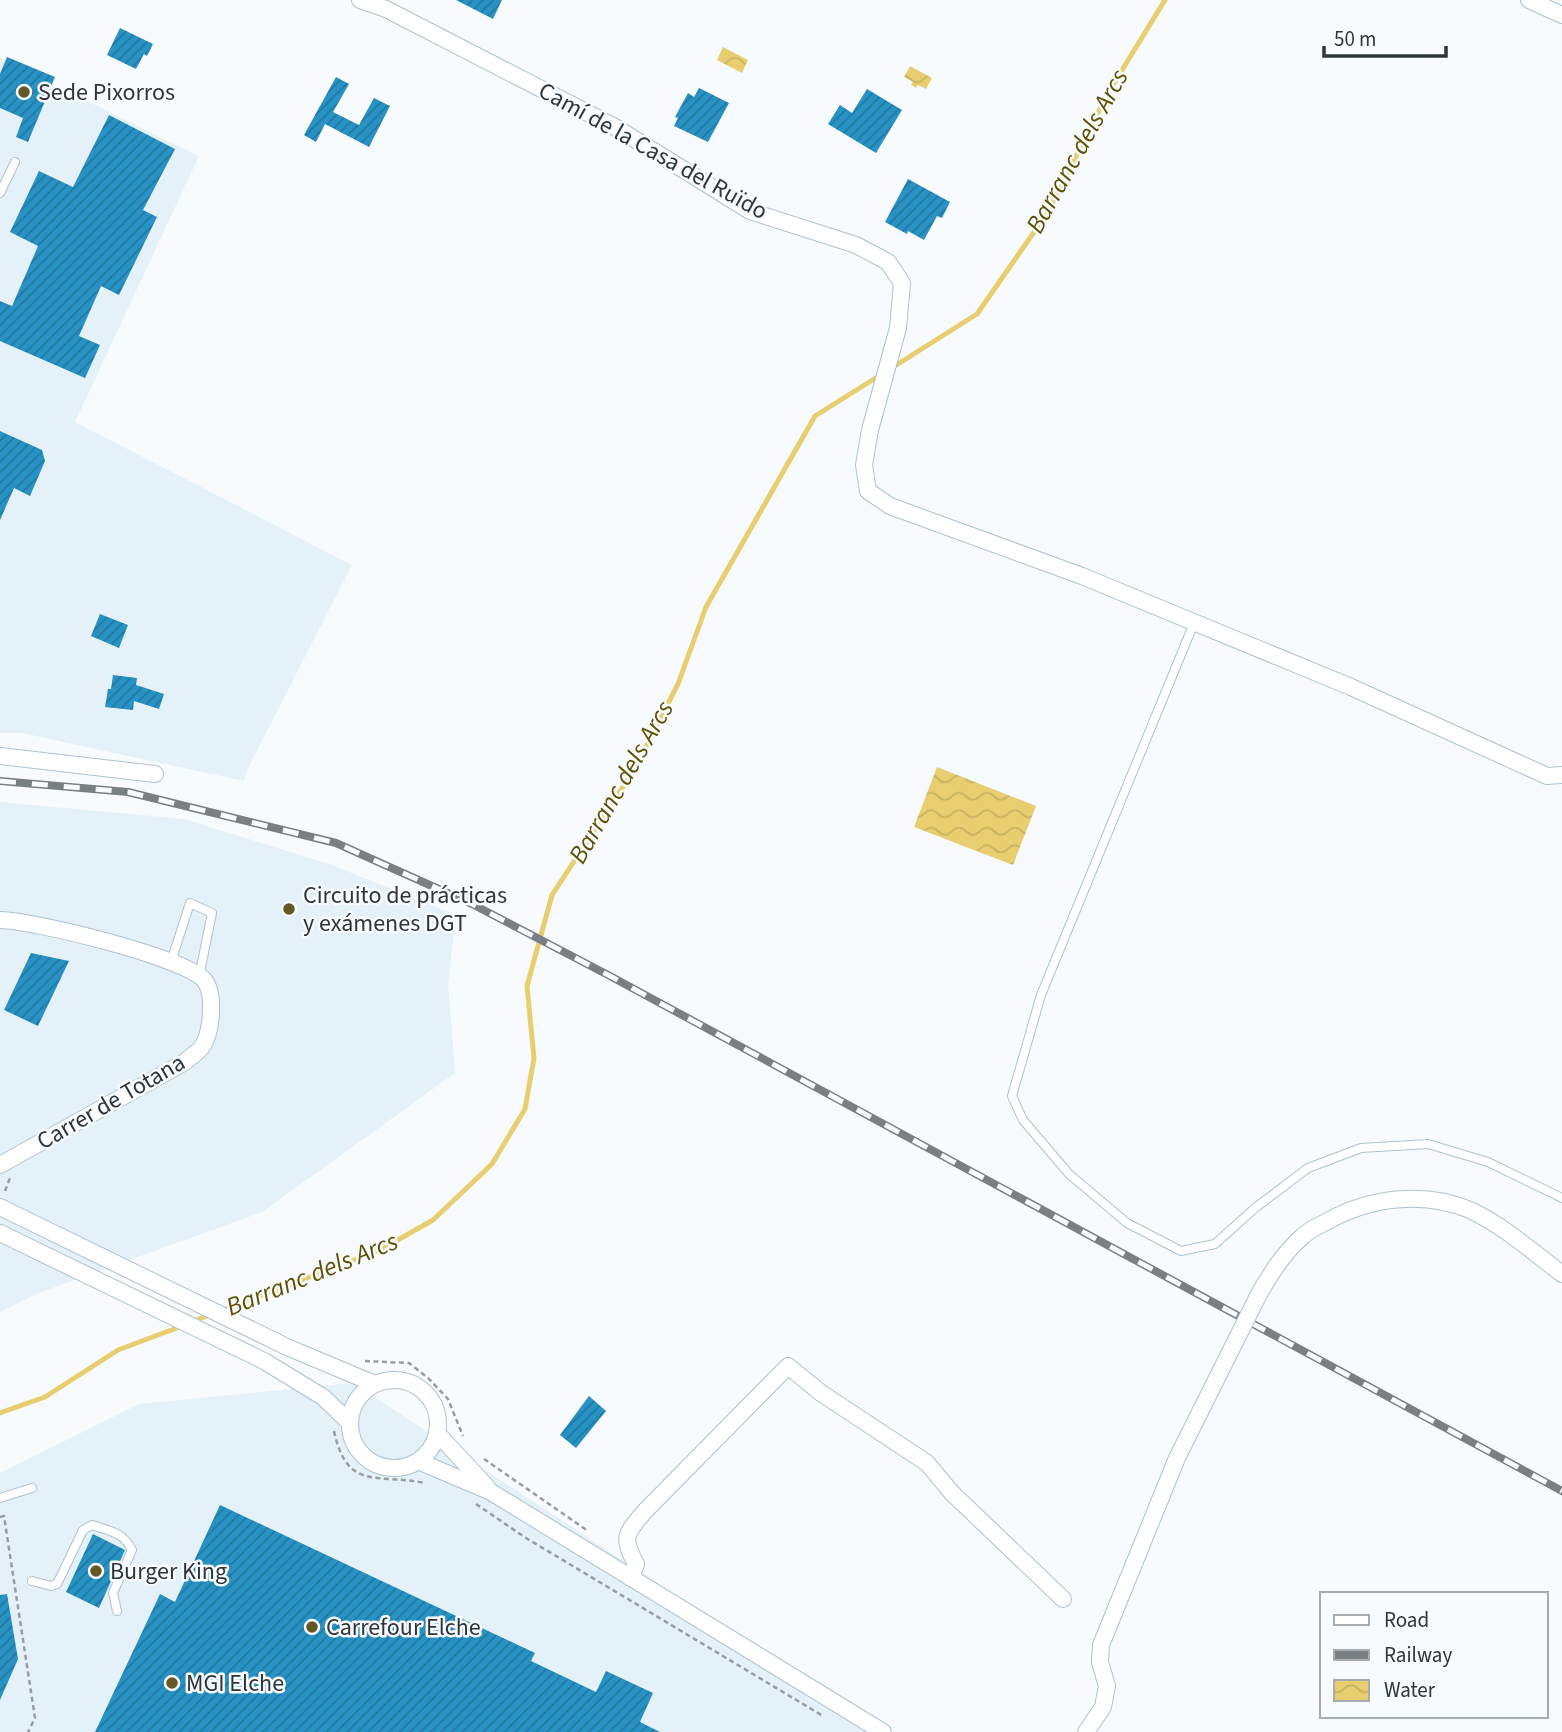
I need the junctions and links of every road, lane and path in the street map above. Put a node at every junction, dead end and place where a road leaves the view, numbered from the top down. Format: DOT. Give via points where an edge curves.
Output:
graph roads {
  1 [pos="360,0"];
  2 [pos="1529,0"];
  3 [pos="1562,15"];
  4 [pos="15,162"];
  5 [pos="0,193"];
  6 [pos="1195,622"];
  7 [pos="0,756"];
  8 [pos="155,774"];
  9 [pos="1562,775"];
  10 [pos="0,920"];
  11 [pos="171,963"];
  12 [pos="199,977"];
  13 [pos="6,1162"];
  14 [pos="1562,1198"];
  15 [pos="4,1202"];
  16 [pos="0,1233"];
  17 [pos="1562,1274"];
  18 [pos="357,1360"];
  19 [pos="375,1384"];
  20 [pos="350,1423"];
  21 [pos="334,1431"];
  22 [pos="437,1433"];
  23 [pos="467,1444"];
  24 [pos="482,1458"];
  25 [pos="418,1461"];
  26 [pos="473,1472"];
  27 [pos="426,1483"];
  28 [pos="32,1488"];
  29 [pos="492,1492"];
  30 [pos="0,1498"];
  31 [pos="469,1500"];
  32 [pos="0,1517"];
  33 [pos="631,1578"];
  34 [pos="32,1581"];
  35 [pos="1063,1599"];
  36 [pos="117,1611"];
  37 [pos="828,1719"];
  38 [pos="28,1732"];
  39 [pos="883,1732"];
  40 [pos="1086,1732"];
  1 -- 6 [label="street, Camí de la Casa del Ruïdo" via="386,9 615,127 750,211 856,245 888,262 902,282 898,328 870,429 864,465 868,491 890,506"];
  2 -- 3 [label="street"];
  4 -- 5 [label="lane"];
  6 -- 9 [label="street" via="1547,776"];
  6 -- 14 [label="lane" via="1041,995 1012,1096 1023,1120 1069,1174 1117,1215 1181,1251 1215,1244 1308,1168 1361,1148 1428,1144 1488,1162"];
  7 -- 8 [label="street"];
  10 -- 11 [label="street" via="82,934"];
  11 -- 12 [label="street"];
  11 -- 12 [label="lane" via="190,903 212,913"];
  12 -- 13 [label="street, Carrer de Totana" via="205,980 212,1003 202,1046 185,1062"];
  13 -- 15 [label="path" via="17,1168 4,1190"];
  15 -- 19 [label="street" via="139,1275 286,1347"];
  16 -- 20 [label="street" via="264,1361 323,1397"];
  17 -- 40 [label="street, bridge" via="1506,1231 1468,1210 1430,1200 1391,1199 1348,1209 1304,1234 1272,1270 1177,1458 1101,1645 1107,1686 1103,1707"];
  18 -- 23 [label="path" via="409,1363 448,1399"];
  19 -- 20 [label="street" via="357,1400"];
  19 -- 22 [label="street" via="388,1380 415,1385 434,1406"];
  20 -- 25 [label="street" via="352,1437 368,1459 392,1468"];
  21 -- 27 [label="path" via="345,1462 357,1474"];
  22 -- 25 [label="street"];
  22 -- 26 [label="street"];
  24 -- 26 [label="path"];
  25 -- 29 [label="street"];
  26 -- 29 [label="street"];
  28 -- 30 [label="lane"];
  29 -- 33 [label="street"];
  31 -- 37 [label="path"];
  32 -- 38 [label="path" via="4,1516 35,1718"];
  33 -- 35 [label="street" via="636,1564 625,1545 627,1533 788,1366 927,1463 952,1493"];
  33 -- 39 [label="street"];
  34 -- 36 [label="lane" via="51,1587 57,1584 83,1530 92,1525 112,1532 126,1539 132,1550 113,1593"];
}
